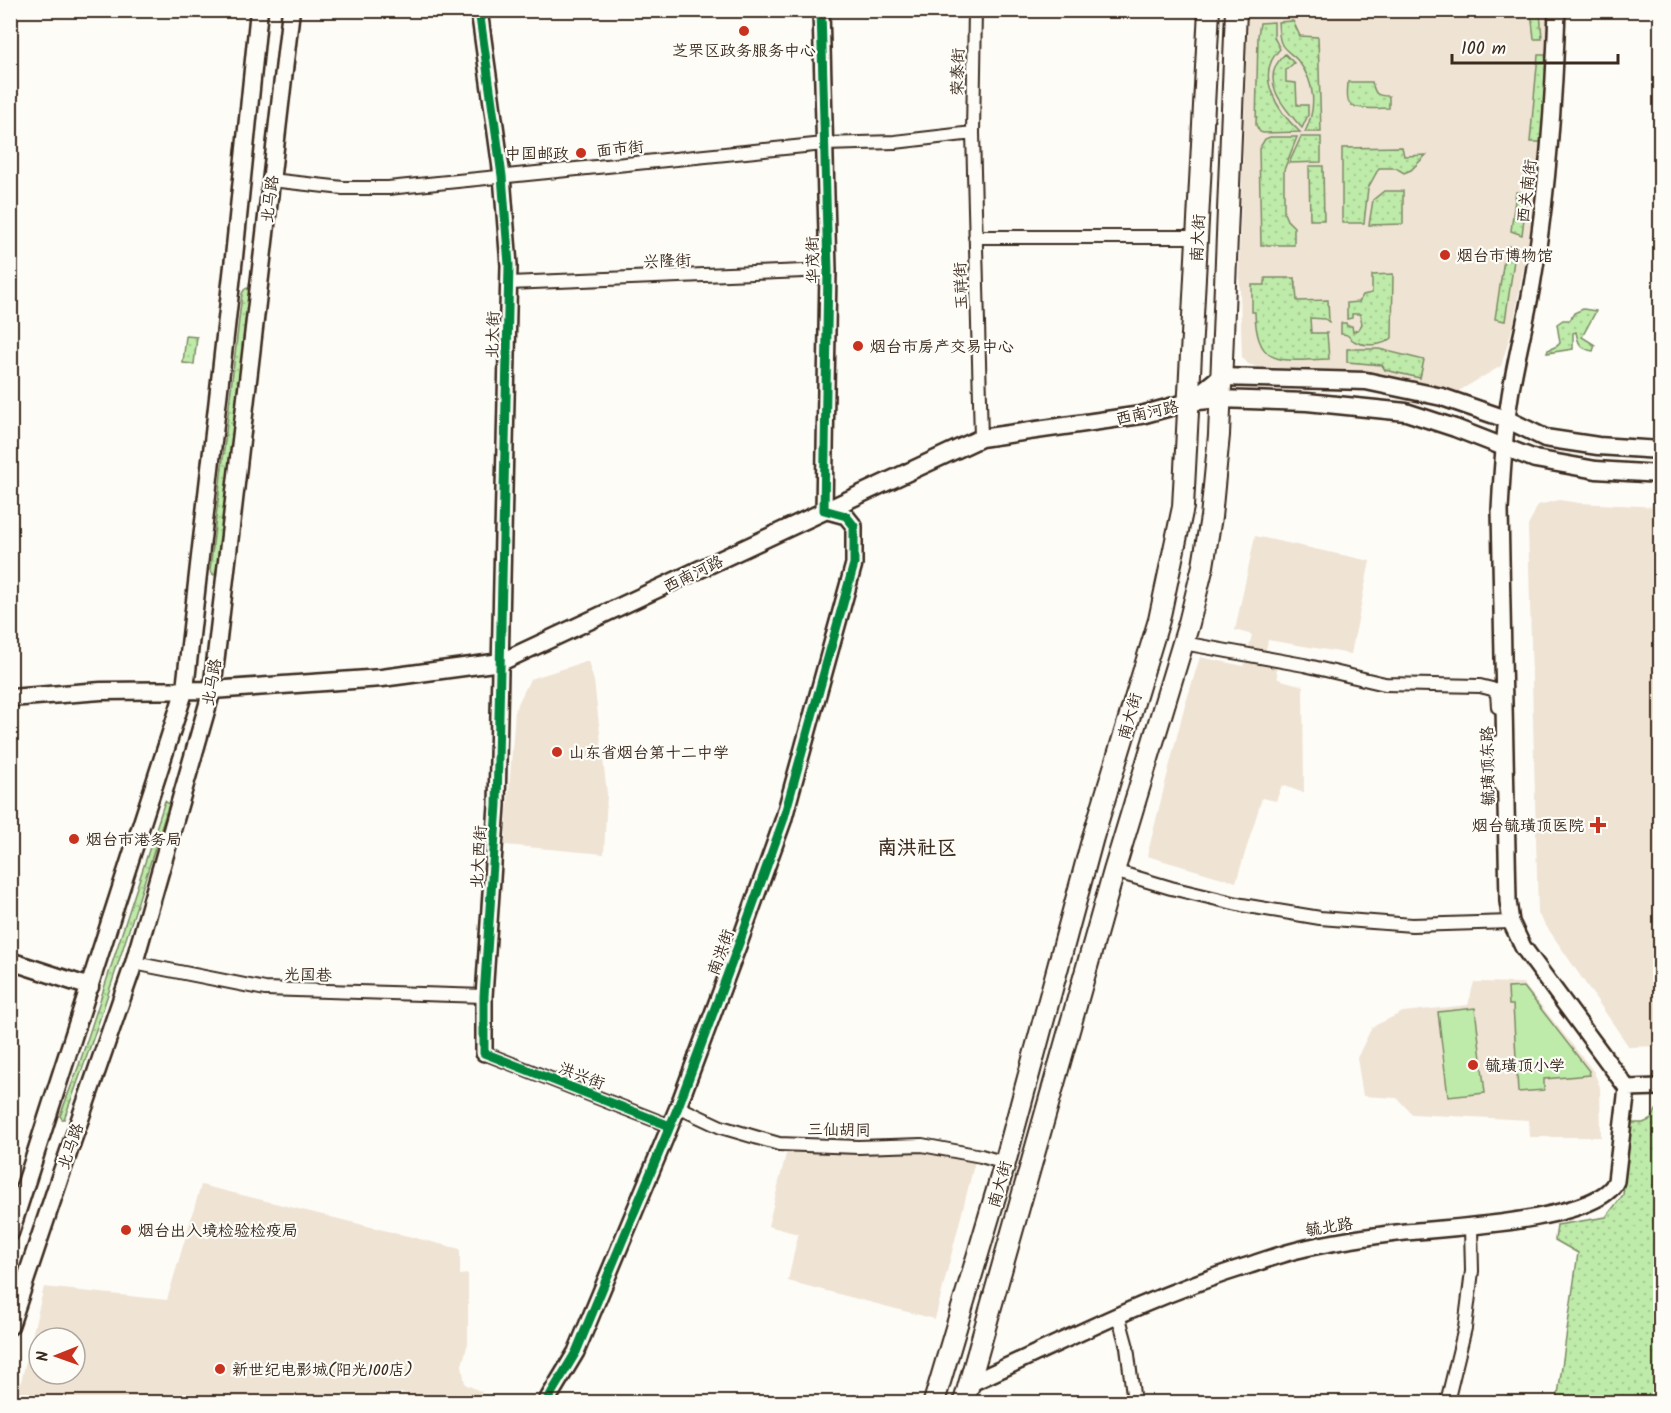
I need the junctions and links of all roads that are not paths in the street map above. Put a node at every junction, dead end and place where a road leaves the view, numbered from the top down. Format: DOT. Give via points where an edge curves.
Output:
graph roads {
  1 [pos="259,10"];
  2 [pos="291,10"];
  3 [pos="478,10"];
  4 [pos="821,10"];
  5 [pos="975,10"];
  6 [pos="1209,10"];
  7 [pos="1236,10"];
  8 [pos="1557,10"];
  9 [pos="972,133"];
  10 [pos="824,144"];
  11 [pos="501,176"];
  12 [pos="272,180"];
  13 [pos="975,237"];
  14 [pos="1197,237"];
  15 [pos="828,270"];
  16 [pos="509,283"];
  17 [pos="1220,377"];
  18 [pos="1219,399"];
  19 [pos="1189,402"];
  20 [pos="1506,419"];
  21 [pos="981,438"];
  22 [pos="1503,446"];
  23 [pos="1660,450"];
  24 [pos="1660,474"];
  25 [pos="824,510"];
  26 [pos="1183,643"];
  27 [pos="501,662"];
  28 [pos="185,689"];
  29 [pos="212,690"];
  30 [pos="10,698"];
  31 [pos="1505,797"];
  32 [pos="1114,871"];
  33 [pos="1511,922"];
  34 [pos="10,961"];
  35 [pos="134,963"];
  36 [pos="90,987"];
  37 [pos="484,996"];
  38 [pos="484,1053"];
  39 [pos="1660,1087"];
  40 [pos="1627,1088"];
  41 [pos="678,1107"];
  42 [pos="670,1126"];
  43 [pos="1005,1163"];
  44 [pos="1471,1227"];
  45 [pos="10,1233"];
  46 [pos="1118,1314"];
  47 [pos="10,1326"];
  48 [pos="965,1396"];
  49 [pos="546,1402"];
  50 [pos="934,1402"];
  51 [pos="955,1402"];
  52 [pos="1134,1402"];
  53 [pos="1448,1402"];
  1 -- 28 [label="main road, 北马路"];
  2 -- 12 [label="main road, 北马路"];
  3 -- 11 [label="street, 北大街"];
  4 -- 10 [label="street, 华茂街"];
  5 -- 9 [label="street, 荣泰街"];
  6 -- 14 [label="main road, 南大街"];
  7 -- 17 [label="main road, 南大街"];
  8 -- 20 [label="street, 西关南街" via="1554,102 1544,199"];
  9 -- 10 [label="street, 面市街" via="895,142"];
  9 -- 13 [label="street, 玉祥街"];
  10 -- 11 [label="street, 面市街"];
  10 -- 15 [label="street, 华茂街"];
  11 -- 12 [label="street, 面市街" via="388,188 343,188"];
  11 -- 16 [label="street, 北大街"];
  12 -- 29 [label="main road, 北马路"];
  13 -- 14 [label="street"];
  13 -- 21 [label="street, 玉祥街"];
  14 -- 19 [label="main road, 南大街"];
  15 -- 16 [label="street, 兴隆街"];
  15 -- 25 [label="street, 华茂街"];
  16 -- 27 [label="street, 北大街"];
  17 -- 18 [label="main road, 南大街"];
  17 -- 19 [label="main road, 西南河路"];
  17 -- 20 [label="main road" via="1366,381 1442,397"];
  18 -- 19 [label="main road, 西南河路"];
  18 -- 22 [label="main road, 西南河路" via="1406,412"];
  18 -- 26 [label="main road, 南大街" via="1211,517"];
  19 -- 21 [label="main road, 西南河路" via="1141,415"];
  19 -- 43 [label="main road, 南大街" via="1183,507 1165,592 1093,837"];
  20 -- 22 [label="street, 西关南街"];
  20 -- 23 [label="main road" via="1545,438"];
  21 -- 25 [label="main road, 西南河路"];
  22 -- 24 [label="main road, 西南河路" via="1535,459 1566,465"];
  22 -- 31 [label="street, 毓璜顶东路" via="1500,510"];
  25 -- 27 [label="main road, 西南河路"];
  25 -- 41 [label="street, 南洪街" via="846,516 854,526 854,564 783,821"];
  26 -- 31 [label="street" via="1385,684 1492,689 1497,693 1497,769"];
  26 -- 32 [label="main road, 南大街"];
  27 -- 29 [label="main road, 西南河路" via="382,678"];
  27 -- 37 [label="street, 北大西街"];
  28 -- 29 [label="main road, 西南河路"];
  28 -- 30 [label="main road, 西南河路"];
  28 -- 36 [label="main road, 北马路"];
  29 -- 35 [label="main road, 北马路"];
  31 -- 33 [label="street, 毓璜顶东路"];
  32 -- 33 [label="street" via="1242,905 1320,918 1412,925"];
  32 -- 48 [label="main road, 南大街"];
  33 -- 40 [label="street, 毓璜顶东路" via="1523,947"];
  34 -- 36 [label="main road"];
  35 -- 37 [label="street, 光国巷" via="265,989"];
  35 -- 47 [label="main road, 北马路"];
  36 -- 45 [label="main road, 北马路"];
  37 -- 38 [label="street, 北大西街"];
  38 -- 42 [label="street, 洪兴街"];
  39 -- 40 [label="street"];
  40 -- 44 [label="street, 毓北路" via="1616,1180 1609,1191 1591,1203 1570,1209"];
  41 -- 42 [label="street, 南洪街"];
  41 -- 43 [label="street, 三仙胡同" via="721,1127 779,1144 922,1145"];
  42 -- 49 [label="street, 南洪街" via="576,1353"];
  43 -- 50 [label="main road, 南大街"];
  44 -- 46 [label="street, 毓北路" via="1305,1248 1210,1277"];
  44 -- 53 [label="street" via="1472,1271 1466,1328"];
  46 -- 48 [label="street, 毓北路"];
  46 -- 52 [label="street"];
  48 -- 51 [label="main road"];
}
